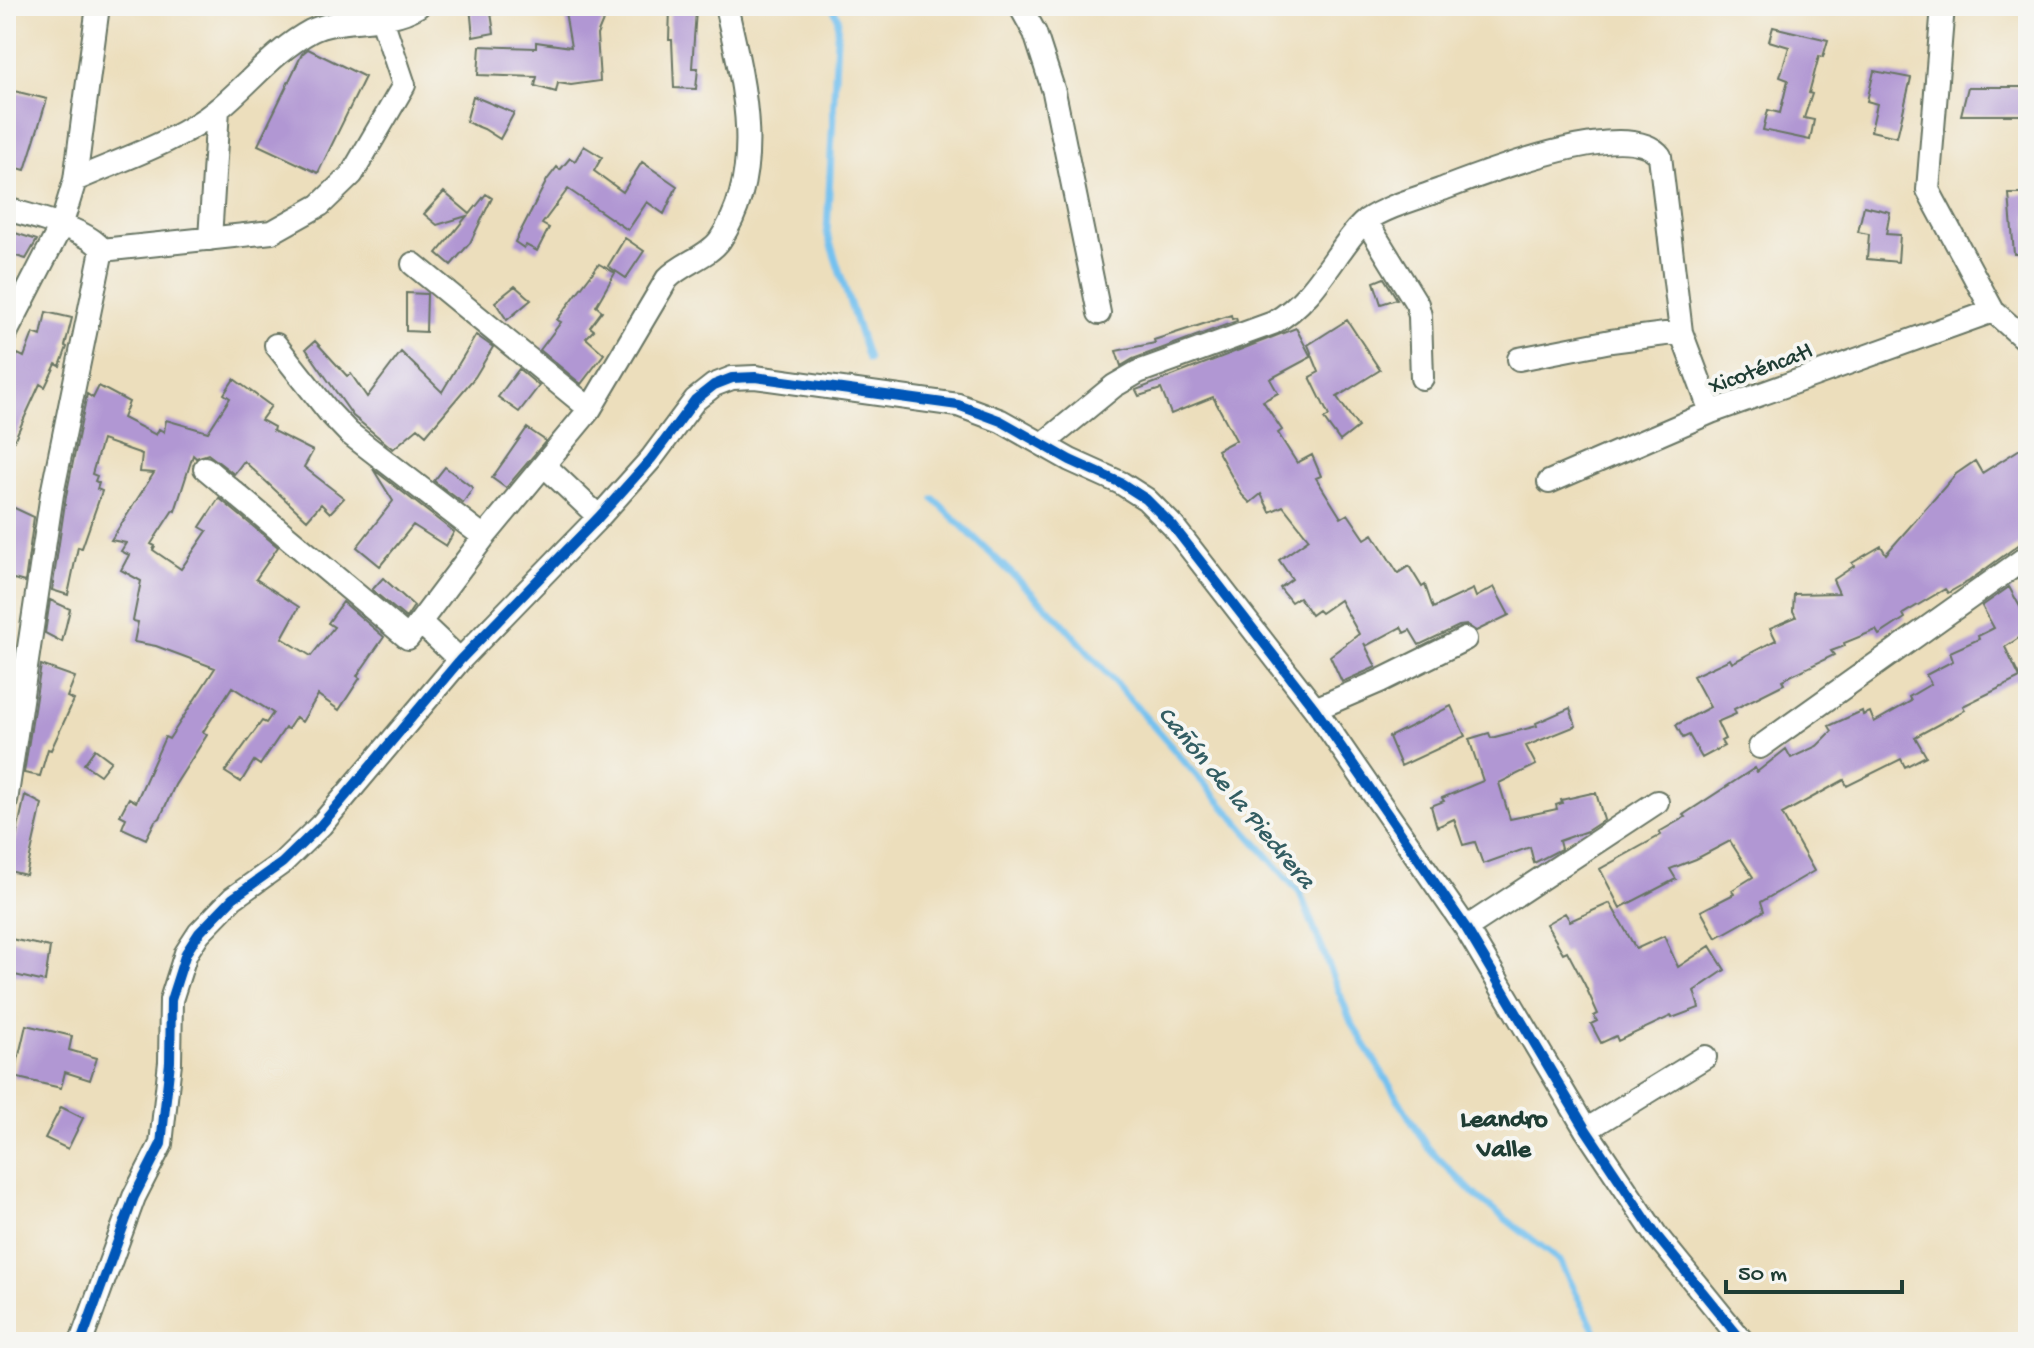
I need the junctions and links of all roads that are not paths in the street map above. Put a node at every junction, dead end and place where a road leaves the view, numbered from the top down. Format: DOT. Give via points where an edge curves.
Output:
graph roads {
  1 [pos="98,6"];
  2 [pos="418,6"];
  3 [pos="726,6"];
  4 [pos="1020,6"];
  5 [pos="1943,6"];
  6 [pos="382,19"];
  7 [pos="218,109"];
  8 [pos="75,180"];
  9 [pos="6,209"];
  10 [pos="1366,221"];
  11 [pos="61,226"];
  12 [pos="210,239"];
  13 [pos="101,253"];
  14 [pos="413,264"];
  15 [pos="1993,311"];
  16 [pos="1099,313"];
  17 [pos="1681,332"];
  18 [pos="6,333"];
  19 [pos="2028,342"];
  20 [pos="276,345"];
  21 [pos="1519,359"];
  22 [pos="1422,378"];
  23 [pos="590,409"];
  24 [pos="1711,412"];
  25 [pos="1043,444"];
  26 [pos="545,466"];
  27 [pos="205,468"];
  28 [pos="1549,482"];
  29 [pos="599,517"];
  30 [pos="484,537"];
  31 [pos="2028,556"];
  32 [pos="420,622"];
  33 [pos="1465,639"];
  34 [pos="460,660"];
  35 [pos="1315,709"];
  36 [pos="1760,747"];
  37 [pos="6,801"];
  38 [pos="1657,802"];
  39 [pos="1466,928"];
  40 [pos="1705,1057"];
  41 [pos="1586,1130"];
  42 [pos="81,1342"];
  43 [pos="1743,1342"];
  1 -- 8 [label="street"];
  2 -- 6 [label="street"];
  3 -- 23 [label="street" via="740,65 747,141 740,194 720,240 667,279"];
  4 -- 16 [label="street" via="1035,33 1054,92"];
  5 -- 15 [label="street" via="1928,190"];
  6 -- 7 [label="street" via="316,29 288,45"];
  6 -- 12 [label="street" via="404,85 352,174 320,205 272,232"];
  7 -- 8 [label="street" via="195,126"];
  7 -- 12 [label="street"];
  8 -- 11 [label="street"];
  9 -- 11 [label="street"];
  10 -- 17 [label="street" via="1529,157 1609,144 1646,146 1660,156"];
  10 -- 22 [label="street" via="1417,304"];
  10 -- 25 [label="street" via="1290,313 1138,372"];
  11 -- 13 [label="street" via="95,241"];
  11 -- 18 [label="street"];
  12 -- 13 [label="street"];
  13 -- 37 [label="street" via="52,494"];
  14 -- 23 [label="street"];
  15 -- 19 [label="street"];
  15 -- 24 [label="street, Xicoténcatl"];
  17 -- 21 [label="street"];
  17 -- 24 [label="street"];
  20 -- 30 [label="street" via="349,433"];
  23 -- 26 [label="street"];
  24 -- 28 [label="street, Xicoténcatl"];
  25 -- 29 [label="street" via="958,405 732,378 695,400"];
  25 -- 35 [label="street" via="1146,499 1173,526"];
  26 -- 29 [label="street"];
  26 -- 30 [label="street"];
  27 -- 32 [label="street" via="408,638"];
  29 -- 34 [label="street"];
  30 -- 32 [label="street"];
  31 -- 36 [label="street"];
  32 -- 34 [label="street"];
  33 -- 35 [label="street"];
  34 -- 42 [label="street" via="321,825 282,863 215,914 186,953 171,1000 161,1144 134,1197"];
  35 -- 39 [label="street"];
  38 -- 39 [label="street"];
  39 -- 41 [label="street"];
  40 -- 41 [label="street"];
  41 -- 43 [label="street" via="1656,1235"];
}
